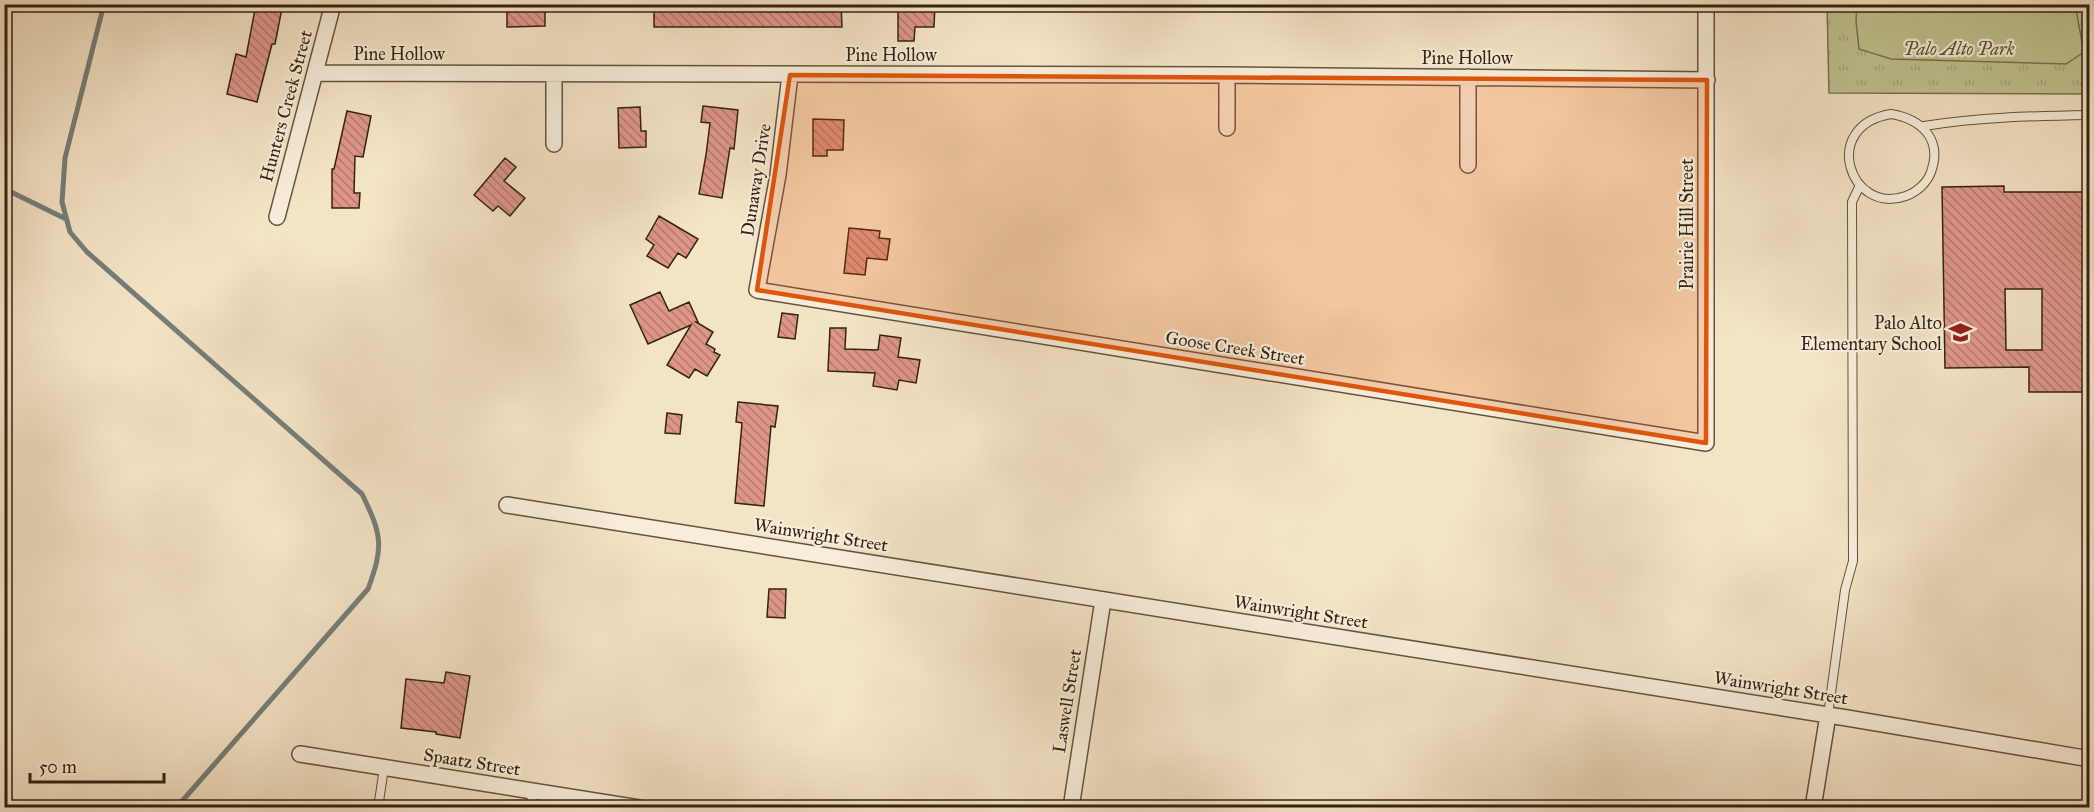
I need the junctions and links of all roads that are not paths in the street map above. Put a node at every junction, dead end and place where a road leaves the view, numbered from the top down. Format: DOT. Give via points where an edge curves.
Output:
graph roads {
  1 [pos="333,4"];
  2 [pos="1707,4"];
  3 [pos="315,73"];
  4 [pos="554,74"];
  5 [pos="790,75"];
  6 [pos="1227,75"];
  7 [pos="1468,77"];
  8 [pos="1707,80"];
  9 [pos="2090,115"];
  10 [pos="1924,126"];
  11 [pos="1227,128"];
  12 [pos="554,144"];
  13 [pos="1468,165"];
  14 [pos="1860,185"];
  15 [pos="277,217"];
  16 [pos="757,291"];
  17 [pos="1707,443"];
  18 [pos="507,505"];
  19 [pos="1103,600"];
  20 [pos="1828,715"];
  21 [pos="300,754"];
  22 [pos="2090,759"];
  23 [pos="384,768"];
  24 [pos="533,791"];
  25 [pos="378,807"];
  26 [pos="530,807"];
  27 [pos="639,807"];
  28 [pos="1071,807"];
  29 [pos="1813,807"];
  1 -- 3 [label="street, Hunters Creek Street"];
  2 -- 8 [label="street, Prairie Hill Street"];
  3 -- 4 [label="street, Pine Hollow"];
  3 -- 15 [label="street, Hunters Creek Street"];
  4 -- 5 [label="street, Pine Hollow"];
  4 -- 12 [label="street"];
  5 -- 6 [label="street, Pine Hollow"];
  5 -- 16 [label="street, Dunaway Drive" via="778,175"];
  6 -- 7 [label="street, Pine Hollow"];
  6 -- 11 [label="street"];
  7 -- 8 [label="street, Pine Hollow"];
  7 -- 13 [label="street"];
  8 -- 17 [label="street, Prairie Hill Street"];
  9 -- 10 [label="lane" via="2009,116"];
  10 -- 14 [label="lane" via="1891,114 1865,123 1856,133 1849,153 1852,173"];
  10 -- 14 [label="lane" via="1933,145 1934,159 1923,185 1899,199 1884,199"];
  14 -- 20 [label="lane" via="1852,202 1853,561 1845,590"];
  16 -- 17 [label="street, Goose Creek Street"];
  18 -- 19 [label="street, Wainwright Street"];
  19 -- 20 [label="street, Wainwright Street"];
  19 -- 28 [label="street, Laswell Street"];
  20 -- 22 [label="street, Wainwright Street"];
  20 -- 29 [label="street"];
  21 -- 23 [label="street, Spaatz Street"];
  23 -- 24 [label="street, Spaatz Street"];
  23 -- 25 [label="lane"];
  24 -- 26 [label="lane"];
  24 -- 27 [label="street, Spaatz Street"];
}
